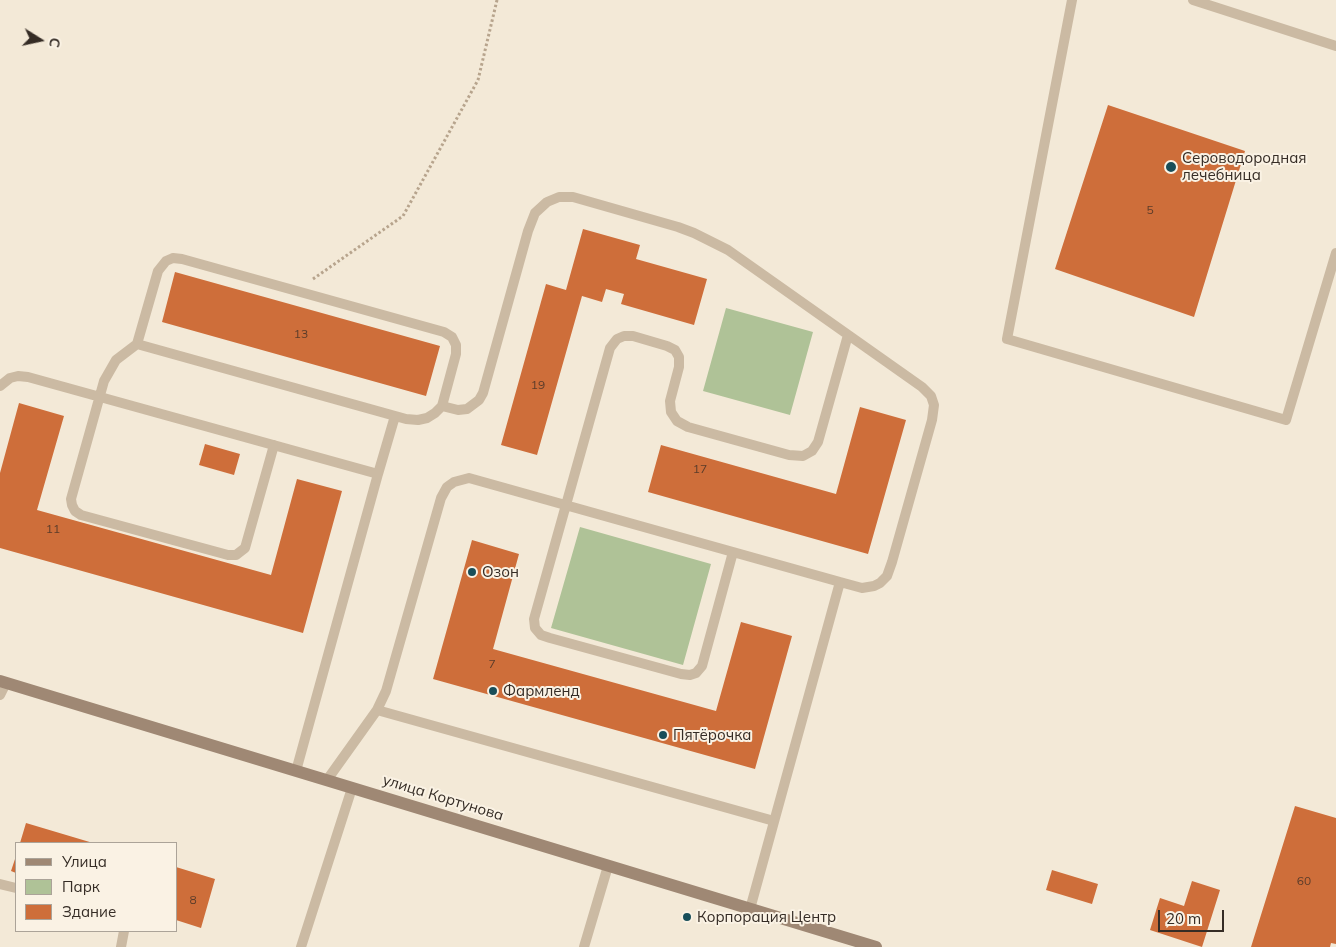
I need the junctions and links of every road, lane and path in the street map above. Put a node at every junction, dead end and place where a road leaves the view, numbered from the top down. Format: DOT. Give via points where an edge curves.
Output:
graph roads {
  1 [pos="497,0"];
  2 [pos="1072,0"];
  3 [pos="1194,0"];
  4 [pos="1336,46"];
  5 [pos="1336,253"];
  6 [pos="296,291"];
  7 [pos="848,335"];
  8 [pos="137,344"];
  9 [pos="0,386"];
  10 [pos="100,396"];
  11 [pos="442,406"];
  12 [pos="395,416"];
  13 [pos="274,445"];
  14 [pos="378,474"];
  15 [pos="566,505"];
  16 [pos="734,552"];
  17 [pos="840,582"];
  18 [pos="3,682"];
  19 [pos="0,695"];
  20 [pos="376,710"];
  21 [pos="296,771"];
  22 [pos="327,780"];
  23 [pos="352,788"];
  24 [pos="774,821"];
  25 [pos="608,866"];
  26 [pos="0,884"];
  27 [pos="15,888"];
  28 [pos="750,909"];
  29 [pos="124,932"];
  30 [pos="121,947"];
  31 [pos="301,947"];
  32 [pos="584,947"];
  33 [pos="876,947"];
  1 -- 6 [label="path" via="478,80 402,216"];
  2 -- 5 [label="lane" via="1007,339 1286,420"];
  3 -- 4 [label="lane"];
  6 -- 8 [label="lane" via="173,258 158,270"];
  6 -- 11 [label="lane" via="444,332 452,338 456,354"];
  7 -- 11 [label="lane" via="712,241 678,227 573,197 559,197 535,213 528,231 483,393 467,409"];
  7 -- 15 [label="lane" via="818,442 803,456 789,455 676,421 670,401 679,367 675,350 632,336 617,339 610,348"];
  7 -- 17 [label="lane" via="922,387 931,396 934,406 887,576 874,586 862,588"];
  8 -- 10 [label="lane" via="110,368"];
  8 -- 12 [label="lane"];
  9 -- 10 [label="lane" via="10,378 28,377"];
  10 -- 13 [label="lane"];
  10 -- 13 [label="lane" via="71,499 75,511 81,515 228,556 236,555 245,548"];
  11 -- 12 [label="lane" via="427,418 418,420"];
  12 -- 14 [label="lane"];
  13 -- 14 [label="lane"];
  14 -- 21 [label="lane"];
  15 -- 16 [label="lane"];
  15 -- 16 [label="lane" via="534,619 541,635 550,638 680,674 696,673 702,666"];
  15 -- 20 [label="lane" via="469,478 447,487 441,498 389,683"];
  16 -- 17 [label="lane"];
  17 -- 24 [label="lane"];
  18 -- 19 [label="lane"];
  18 -- 21 [label="main road, улица Кортунова"];
  20 -- 22 [label="lane"];
  20 -- 24 [label="lane"];
  21 -- 22 [label="main road, улица Кортунова"];
  22 -- 23 [label="main road, улица Кортунова"];
  23 -- 25 [label="main road, улица Кортунова"];
  23 -- 31 [label="lane"];
  24 -- 28 [label="lane"];
  25 -- 28 [label="main road, улица Кортунова"];
  25 -- 32 [label="lane"];
  26 -- 27 [label="lane"];
  28 -- 33 [label="main road, улица Кортунова"];
  29 -- 30 [label="lane"];
}
